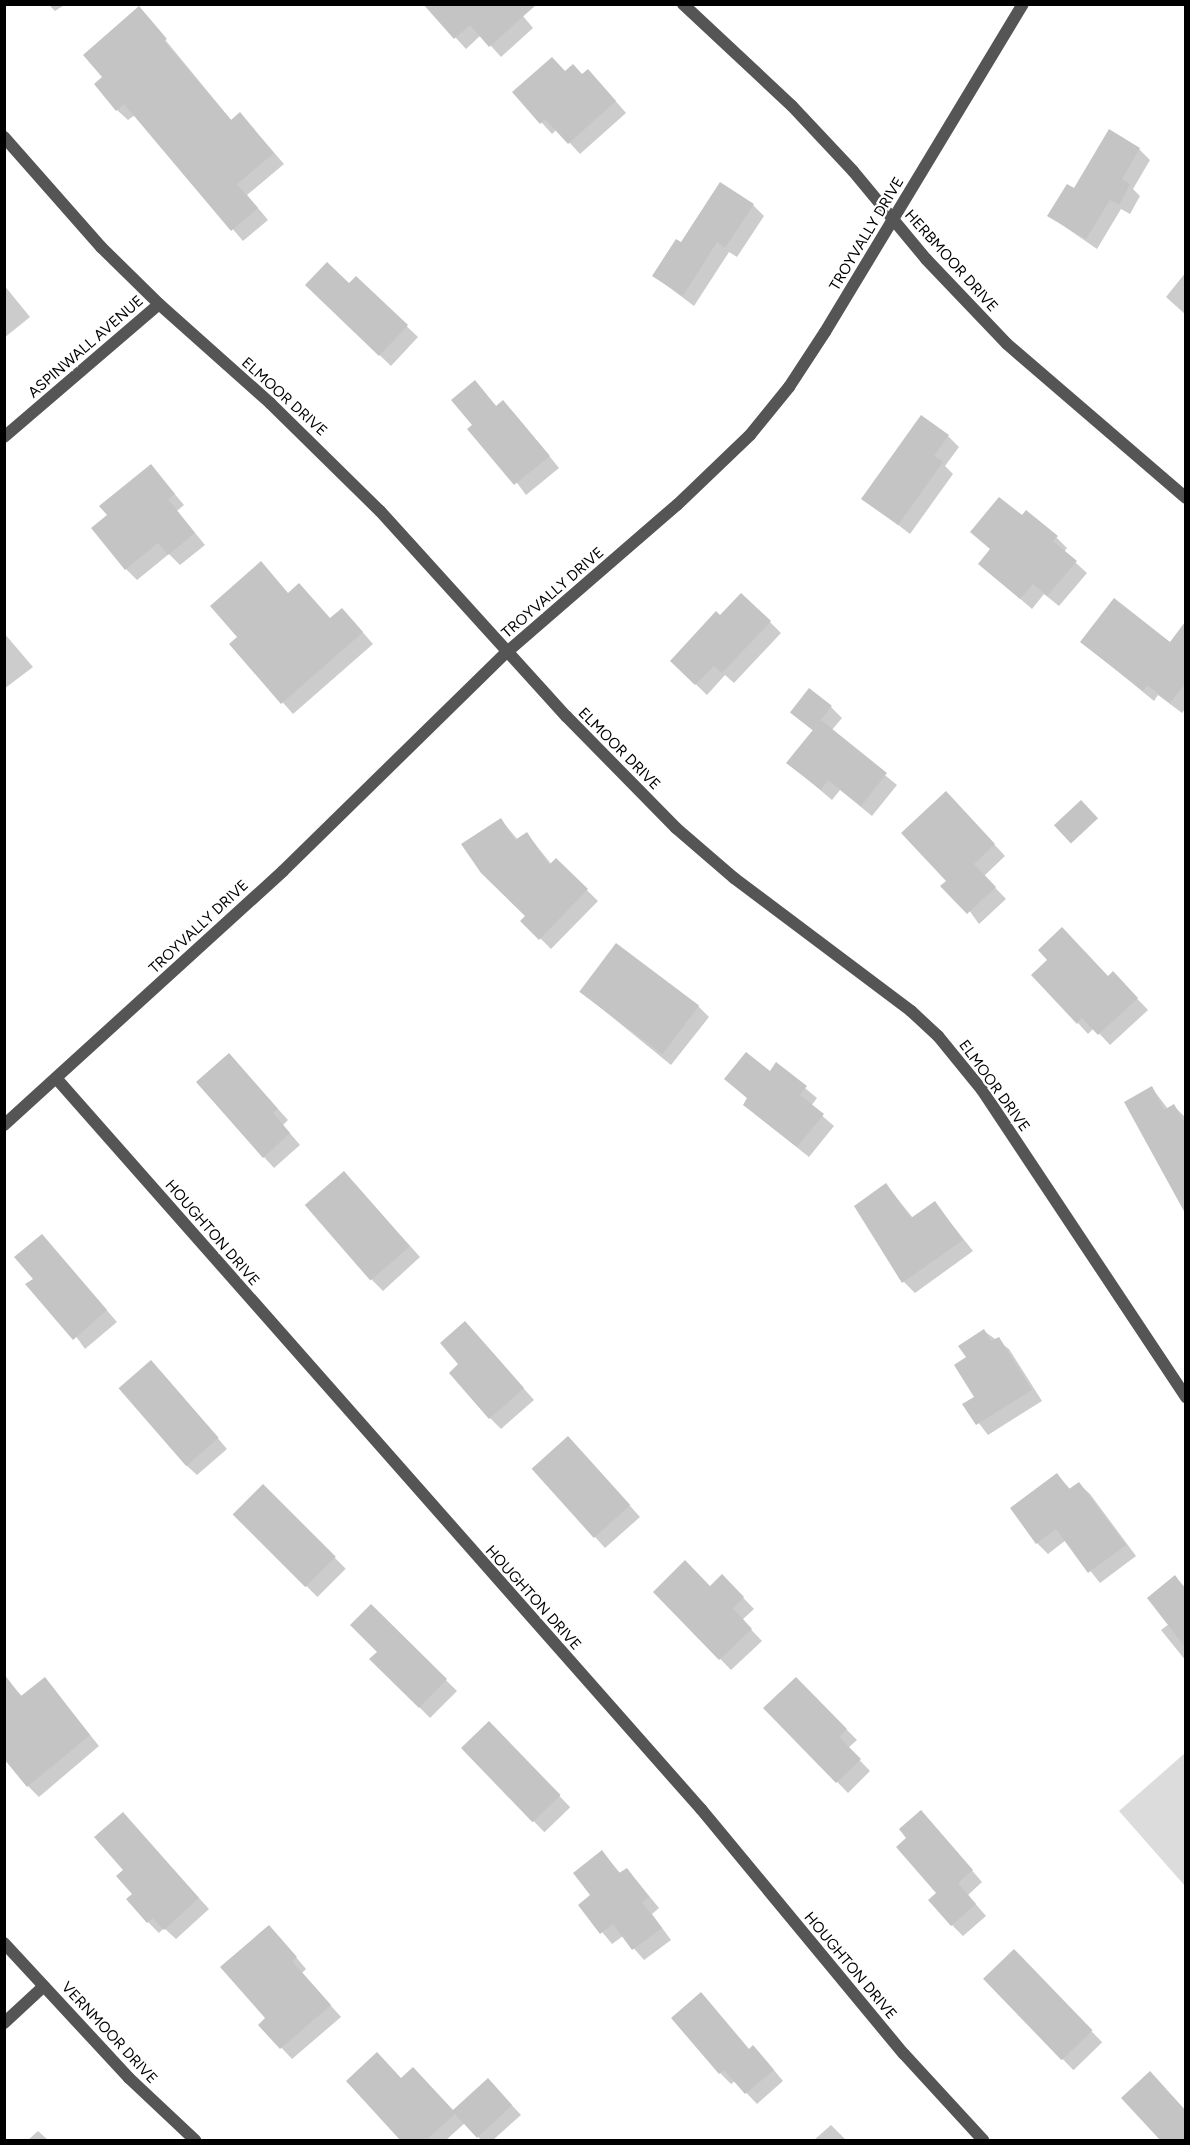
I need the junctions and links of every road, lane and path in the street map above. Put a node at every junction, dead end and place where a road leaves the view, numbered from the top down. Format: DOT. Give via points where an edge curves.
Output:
graph roads {
  1 [pos="683,4"];
  2 [pos="1023,4"];
  3 [pos="4,136"];
  4 [pos="893,220"];
  5 [pos="159,304"];
  6 [pos="4,437"];
  7 [pos="1185,498"];
  8 [pos="507,652"];
  9 [pos="56,1078"];
  10 [pos="4,1125"];
  11 [pos="1185,1397"];
  12 [pos="4,1943"];
  13 [pos="44,1986"];
  14 [pos="4,2023"];
  15 [pos="195,2140"];
  16 [pos="983,2140"];
  1 -- 4 [label="street, HERBMOOR DRIVE" via="792,106"];
  2 -- 4 [label="street, TROYVALLY DRIVE"];
  3 -- 5 [label="street, ELMOOR DRIVE" via="86,230"];
  4 -- 7 [label="street, HERBMOOR DRIVE" via="1007,344"];
  4 -- 8 [label="street, TROYVALLY DRIVE" via="789,387 750,435 677,505"];
  5 -- 6 [label="street, ASPINWALL AVENUE"];
  5 -- 8 [label="street, ELMOOR DRIVE" via="351,481"];
  8 -- 9 [label="street, TROYVALLY DRIVE" via="283,871"];
  8 -- 11 [label="street, ELMOOR DRIVE" via="676,828 792,924 911,1011 962,1063"];
  9 -- 10 [label="street, TROYVALLY DRIVE"];
  9 -- 16 [label="street, HOUGHTON DRIVE" via="701,1809 868,2011"];
  12 -- 13 [label="street, VERNMOOR DRIVE"];
  13 -- 14 [label="street"];
  13 -- 15 [label="street, VERNMOOR DRIVE"];
}
